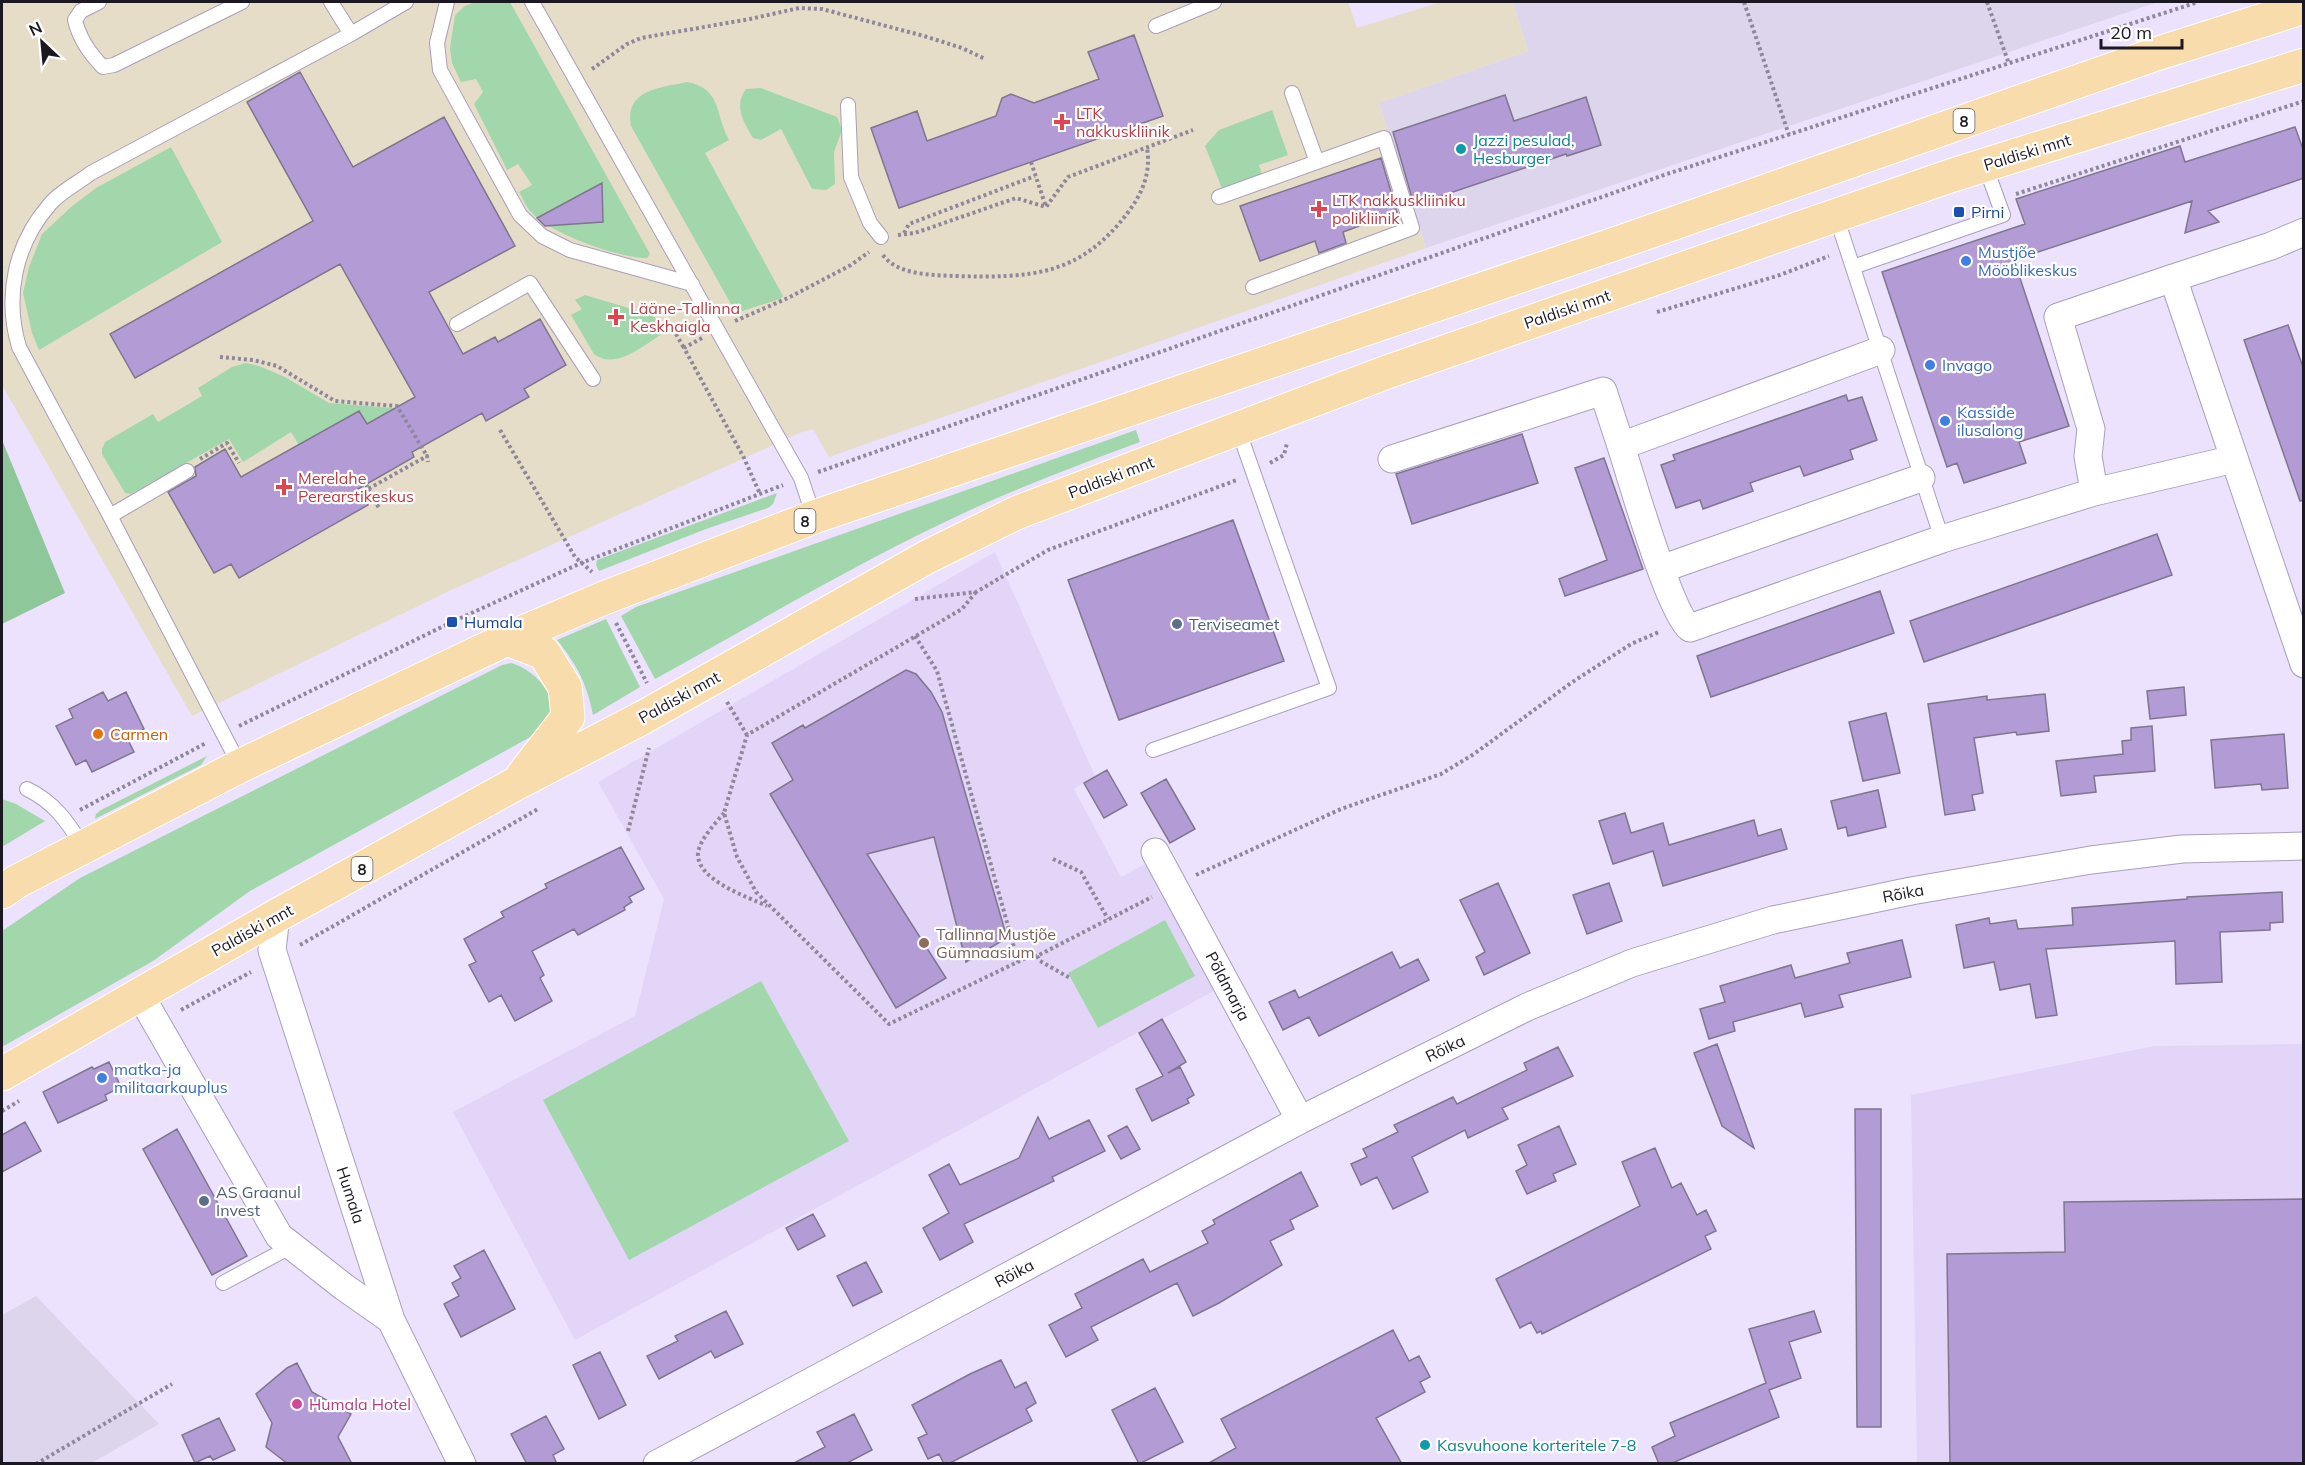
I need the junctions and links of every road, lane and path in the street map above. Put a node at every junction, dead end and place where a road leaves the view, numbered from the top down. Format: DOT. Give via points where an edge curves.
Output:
graph roads {
  1 [pos="99,2"];
  2 [pos="242,2"];
  3 [pos="331,2"];
  4 [pos="406,2"];
  5 [pos="447,2"];
  6 [pos="532,2"];
  7 [pos="1214,2"];
  8 [pos="1744,2"];
  9 [pos="1987,2"];
  10 [pos="2198,2"];
  11 [pos="2297,11"];
  12 [pos="1156,26"];
  13 [pos="351,34"];
  14 [pos="985,59"];
  15 [pos="2009,64"];
  16 [pos="2304,65"];
  17 [pos="577,80"];
  18 [pos="1292,93"];
  19 [pos="848,105"];
  20 [pos="1193,130"];
  21 [pos="1789,135"];
  22 [pos="1148,148"];
  23 [pos="1030,162"];
  24 [pos="1317,162"];
  25 [pos="1985,165"];
  26 [pos="1035,176"];
  27 [pos="1219,197"];
  28 [pos="1046,207"];
  29 [pos="1836,216"];
  30 [pos="2304,232"];
  31 [pos="904,234"];
  32 [pos="881,237"];
  33 [pos="1853,267"];
  34 [pos="2173,278"];
  35 [pos="692,284"];
  36 [pos="1253,287"];
  37 [pos="457,324"];
  38 [pos="718,330"];
  39 [pos="676,334"];
  40 [pos="684,348"];
  41 [pos="1881,350"];
  42 [pos="220,357"];
  43 [pos="593,379"];
  44 [pos="1238,429"];
  45 [pos="500,430"];
  46 [pos="1287,439"];
  47 [pos="1621,446"];
  48 [pos="427,456"];
  49 [pos="1392,459"];
  50 [pos="2234,459"];
  51 [pos="428,462"];
  52 [pos="239,463"];
  53 [pos="186,471"];
  54 [pos="1254,474"];
  55 [pos="801,478"];
  56 [pos="1921,478"];
  57 [pos="2094,492"];
  58 [pos="760,494"];
  59 [pos="379,508"];
  60 [pos="110,516"];
  61 [pos="814,517"];
  62 [pos="1942,539"];
  63 [pos="581,563"];
  64 [pos="1661,569"];
  65 [pos="594,575"];
  66 [pos="976,592"];
  67 [pos="905,600"];
  68 [pos="2295,608"];
  69 [pos="613,617"];
  70 [pos="1690,628"];
  71 [pos="915,636"];
  72 [pos="507,639"];
  73 [pos="2304,664"];
  74 [pos="648,684"];
  75 [pos="736,696"];
  76 [pos="726,701"];
  77 [pos="717,706"];
  78 [pos="222,735"];
  79 [pos="747,735"];
  80 [pos="1153,750"];
  81 [pos="639,751"];
  82 [pos="240,766"];
  83 [pos="517,783"];
  84 [pos="27,789"];
  85 [pos="546,804"];
  86 [pos="81,810"];
  87 [pos="724,813"];
  88 [pos="628,831"];
  89 [pos="2304,846"];
  90 [pos="83,847"];
  91 [pos="1155,852"];
  92 [pos="1053,859"];
  93 [pos="1174,886"];
  94 [pos="2,892"];
  95 [pos="772,908"];
  96 [pos="276,916"];
  97 [pos="1108,919"];
  98 [pos="298,946"];
  99 [pos="1038,956"];
  100 [pos="1018,962"];
  101 [pos="252,972"];
  102 [pos="1071,978"];
  103 [pos="139,993"];
  104 [pos="181,1010"];
  105 [pos="2,1074"];
  106 [pos="1300,1120"];
  107 [pos="292,1246"];
  108 [pos="223,1282"];
  109 [pos="391,1320"];
  110 [pos="172,1384"];
  111 [pos="36,1464"];
  112 [pos="462,1464"];
  113 [pos="657,1464"];
  1 -- 2 [label="lane" via="81,11 75,20 77,30 103,67"];
  3 -- 13 [label="lane"];
  4 -- 13 [label="lane"];
  5 -- 35 [label="lane" via="437,43 440,70 520,215 542,236 570,250"];
  6 -- 17 [label="lane"];
  7 -- 12 [label="lane"];
  8 -- 21 [label="path"];
  9 -- 15 [label="path"];
  10 -- 15 [label="path"];
  11 -- 61 [label="main road, 8" via="2156,54"];
  13 -- 60 [label="lane" via="91,173 51,202 26,236 11,292 12,325 19,347"];
  14 -- 17 [label="path" via="924,36 822,9 799,8 642,38 627,44"];
  15 -- 21 [label="path"];
  16 -- 25 [label="main road, Paldiski mnt / 8"];
  17 -- 35 [label="lane"];
  18 -- 24 [label="lane"];
  19 -- 32 [label="lane" via="851,177 870,222"];
  20 -- 22 [label="path"];
  21 -- 55 [label="path" via="1667,174"];
  22 -- 28 [label="path" via="1068,177"];
  22 -- 38 [label="path" via="1149,171 1137,200 1116,229 1063,267 1038,274 998,277 934,275 902,269 888,262 877,247 851,265"];
  23 -- 26 [label="path"];
  24 -- 27 [label="lane"];
  24 -- 36 [label="lane" via="1384,138 1412,228"];
  25 -- 29 [label="main road, Paldiski mnt / 8"];
  25 -- 33 [label="lane" via="2003,215"];
  26 -- 28 [label="path"];
  26 -- 31 [label="path" via="909,224"];
  28 -- 31 [label="path" via="1016,198"];
  29 -- 33 [label="lane"];
  29 -- 44 [label="main road, Paldiski mnt / 8" via="1387,372"];
  30 -- 34 [label="street"];
  31 -- 32 [label="path"];
  33 -- 41 [label="lane"];
  34 -- 50 [label="street"];
  34 -- 57 [label="street" via="2058,317 2091,429 2088,456"];
  35 -- 38 [label="lane"];
  37 -- 43 [label="lane" via="531,283"];
  38 -- 40 [label="path"];
  38 -- 55 [label="lane"];
  39 -- 40 [label="path"];
  40 -- 58 [label="path"];
  41 -- 47 [label="street"];
  41 -- 56 [label="lane"];
  42 -- 48 [label="path" via="276,366 335,401 397,405"];
  44 -- 54 [label="lane"];
  44 -- 83 [label="main road, Paldiski mnt / 8" via="1017,513 937,552 642,718"];
  45 -- 63 [label="path"];
  46 -- 54 [label="path" via="1284,455"];
  47 -- 49 [label="street" via="1603,391"];
  47 -- 64 [label="street"];
  48 -- 51 [label="path"];
  48 -- 59 [label="path" via="367,487"];
  50 -- 57 [label="street"];
  50 -- 68 [label="street"];
  52 -- 53 [label="path" via="227,443 188,466"];
  53 -- 60 [label="lane"];
  54 -- 66 [label="path" via="1048,550"];
  54 -- 80 [label="lane" via="1329,688"];
  55 -- 58 [label="path"];
  55 -- 61 [label="lane"];
  56 -- 62 [label="lane"];
  56 -- 64 [label="street"];
  57 -- 62 [label="street"];
  58 -- 63 [label="path"];
  60 -- 78 [label="lane"];
  61 -- 72 [label="main road, 8" via="612,594"];
  62 -- 70 [label="street"];
  63 -- 65 [label="path"];
  63 -- 78 [label="path"];
  64 -- 70 [label="street" via="1684,624"];
  66 -- 67 [label="path"];
  66 -- 71 [label="path" via="962,609"];
  68 -- 73 [label="street"];
  69 -- 74 [label="path"];
  70 -- 93 [label="path" via="1663,630 1631,644 1441,774 1341,809"];
  71 -- 79 [label="path"];
  71 -- 100 [label="path" via="937,670"];
  72 -- 82 [label="main road, 8"];
  72 -- 83 [label="main road" via="544,653 565,687 568,717"];
  75 -- 76 [label="path"];
  76 -- 77 [label="path"];
  76 -- 79 [label="path"];
  78 -- 82 [label="lane"];
  78 -- 86 [label="path"];
  79 -- 87 [label="path"];
  81 -- 88 [label="path" via="650,745"];
  82 -- 90 [label="main road, 8"];
  83 -- 96 [label="main road, Paldiski mnt / 8"];
  84 -- 90 [label="lane" via="66,818"];
  85 -- 98 [label="path"];
  87 -- 95 [label="path" via="737,857 756,892"];
  87 -- 95 [label="path" via="703,841 699,862 715,881"];
  89 -- 106 [label="street, Rõika" via="2182,849 2091,860 1773,920 1621,967 1527,1007"];
  90 -- 94 [label="main road, 8"];
  91 -- 93 [label="street, Põldmarja"];
  92 -- 97 [label="path" via="1081,872"];
  93 -- 97 [label="path"];
  93 -- 106 [label="street, Põldmarja"];
  95 -- 100 [label="path" via="889,1024"];
  96 -- 103 [label="main road, Paldiski mnt / 8"];
  96 -- 109 [label="street, Humala" via="272,950"];
  97 -- 99 [label="path"];
  99 -- 100 [label="path"];
  99 -- 102 [label="path" via="1040,961"];
  101 -- 104 [label="path"];
  103 -- 105 [label="main road, Paldiski mnt / 8"];
  103 -- 107 [label="street" via="279,1236"];
  106 -- 113 [label="street, Rõika"];
  107 -- 108 [label="lane"];
  107 -- 109 [label="street"];
  109 -- 112 [label="street, Humala"];
  110 -- 111 [label="path"];
}
